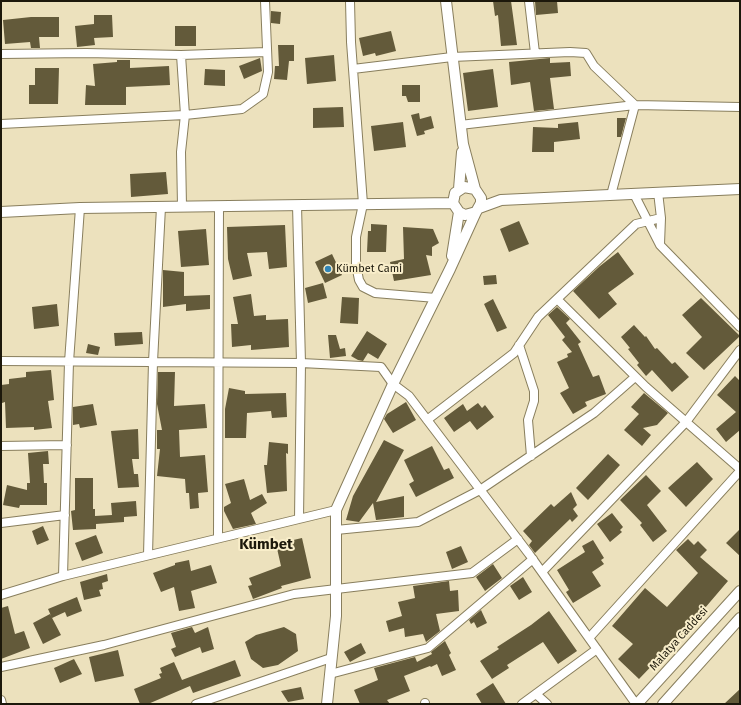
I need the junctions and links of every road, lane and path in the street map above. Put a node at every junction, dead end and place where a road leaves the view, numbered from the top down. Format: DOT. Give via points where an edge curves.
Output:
graph roads {
  1 [pos="265,1"];
  2 [pos="350,1"];
  3 [pos="446,1"];
  4 [pos="529,1"];
  5 [pos="267,52"];
  6 [pos="535,53"];
  7 [pos="1,54"];
  8 [pos="181,55"];
  9 [pos="452,58"];
  10 [pos="353,69"];
  11 [pos="635,105"];
  12 [pos="740,107"];
  13 [pos="185,115"];
  14 [pos="1,124"];
  15 [pos="460,125"];
  16 [pos="463,144"];
  17 [pos="740,190"];
  18 [pos="457,191"];
  19 [pos="477,191"];
  20 [pos="658,192"];
  21 [pos="634,194"];
  22 [pos="611,195"];
  23 [pos="501,200"];
  24 [pos="428,203"];
  25 [pos="453,203"];
  26 [pos="363,204"];
  27 [pos="297,205"];
  28 [pos="182,206"];
  29 [pos="219,206"];
  30 [pos="161,207"];
  31 [pos="80,208"];
  32 [pos="477,210"];
  33 [pos="1,212"];
  34 [pos="459,212"];
  35 [pos="661,218"];
  36 [pos="647,221"];
  37 [pos="660,245"];
  38 [pos="450,269"];
  39 [pos="436,298"];
  40 [pos="557,299"];
  41 [pos="740,326"];
  42 [pos="519,345"];
  43 [pos="740,350"];
  44 [pos="1,361"];
  45 [pos="69,362"];
  46 [pos="153,362"];
  47 [pos="219,363"];
  48 [pos="301,363"];
  49 [pos="635,376"];
  50 [pos="392,384"];
  51 [pos="427,420"];
  52 [pos="686,422"];
  53 [pos="67,445"];
  54 [pos="1,446"];
  55 [pos="531,456"];
  56 [pos="740,470"];
  57 [pos="480,490"];
  58 [pos="336,510"];
  59 [pos="65,515"];
  60 [pos="299,519"];
  61 [pos="1,523"];
  62 [pos="336,530"];
  63 [pos="218,538"];
  64 [pos="518,540"];
  65 [pos="148,555"];
  66 [pos="533,559"];
  67 [pos="542,572"];
  68 [pos="63,576"];
  69 [pos="336,589"];
  70 [pos="740,591"];
  71 [pos="1,595"];
  72 [pos="740,618"];
  73 [pos="589,638"];
  74 [pos="597,649"];
  75 [pos="331,658"];
  76 [pos="1,667"];
  77 [pos="330,674"];
  78 [pos="536,694"];
  79 [pos="1,700"];
  80 [pos="2,704"];
  81 [pos="196,704"];
  82 [pos="327,704"];
  83 [pos="522,704"];
  84 [pos="547,704"];
  85 [pos="636,704"];
  86 [pos="663,704"];
  1 -- 5 [label="street"];
  2 -- 10 [label="street"];
  3 -- 9 [label="street"];
  4 -- 6 [label="street"];
  5 -- 8 [label="street"];
  5 -- 13 [label="street" via="268,72 263,94 242,109"];
  6 -- 9 [label="street"];
  6 -- 11 [label="street" via="586,53 594,66"];
  7 -- 8 [label="street"];
  8 -- 13 [label="street"];
  9 -- 10 [label="street"];
  9 -- 15 [label="street"];
  10 -- 26 [label="street"];
  11 -- 12 [label="street"];
  11 -- 15 [label="street"];
  11 -- 22 [label="street"];
  13 -- 14 [label="street"];
  13 -- 28 [label="street" via="181,152"];
  15 -- 16 [label="street"];
  16 -- 18 [label="street"];
  16 -- 19 [label="street"];
  17 -- 20 [label="street"];
  18 -- 19 [label="street" via="470,186"];
  18 -- 24 [label="street"];
  18 -- 25 [label="street"];
  19 -- 23 [label="street"];
  19 -- 32 [label="street" via="481,203"];
  20 -- 21 [label="street"];
  20 -- 35 [label="street"];
  21 -- 22 [label="street"];
  21 -- 36 [label="street"];
  22 -- 23 [label="street"];
  23 -- 32 [label="street"];
  24 -- 25 [label="street"];
  24 -- 26 [label="street"];
  25 -- 34 [label="street"];
  26 -- 27 [label="street"];
  26 -- 39 [label="street" via="356,237 356,265 363,287 374,293"];
  27 -- 29 [label="street"];
  27 -- 48 [label="street"];
  28 -- 29 [label="street"];
  28 -- 30 [label="street"];
  29 -- 47 [label="street"];
  30 -- 31 [label="street"];
  30 -- 46 [label="street"];
  31 -- 33 [label="street"];
  31 -- 45 [label="street"];
  32 -- 34 [label="street" via="470,214"];
  32 -- 38 [label="street"];
  34 -- 38 [label="street"];
  35 -- 36 [label="street"];
  35 -- 37 [label="street"];
  36 -- 37 [label="street"];
  36 -- 40 [label="street" via="636,224"];
  37 -- 41 [label="street"];
  38 -- 39 [label="street"];
  39 -- 50 [label="street"];
  40 -- 42 [label="street" via="538,317"];
  40 -- 49 [label="street"];
  42 -- 51 [label="street" via="514,353"];
  42 -- 55 [label="street" via="534,391 534,401 528,420"];
  43 -- 52 [label="street"];
  44 -- 45 [label="street"];
  45 -- 46 [label="street"];
  45 -- 53 [label="street"];
  46 -- 47 [label="street"];
  46 -- 65 [label="street"];
  47 -- 48 [label="street"];
  47 -- 63 [label="street"];
  48 -- 50 [label="street" via="381,367"];
  48 -- 60 [label="street"];
  49 -- 52 [label="street"];
  49 -- 55 [label="street" via="594,413"];
  50 -- 51 [label="street" via="409,396"];
  50 -- 58 [label="street"];
  51 -- 57 [label="street"];
  52 -- 56 [label="street"];
  52 -- 67 [label="street"];
  53 -- 54 [label="street"];
  53 -- 59 [label="street"];
  55 -- 57 [label="street"];
  56 -- 73 [label="street"];
  57 -- 62 [label="street" via="418,522"];
  57 -- 64 [label="street"];
  58 -- 60 [label="street"];
  58 -- 62 [label="street"];
  59 -- 61 [label="street"];
  59 -- 68 [label="street"];
  60 -- 63 [label="street"];
  62 -- 69 [label="street"];
  63 -- 65 [label="street"];
  64 -- 66 [label="street"];
  64 -- 69 [label="street" via="472,573"];
  65 -- 68 [label="street"];
  66 -- 67 [label="street"];
  66 -- 77 [label="street" via="428,648"];
  67 -- 73 [label="street"];
  68 -- 71 [label="street"];
  69 -- 75 [label="street"];
  69 -- 76 [label="street" via="294,594 104,645"];
  70 -- 85 [label="street, Malatya Caddesi"];
  72 -- 86 [label="street"];
  73 -- 74 [label="street"];
  74 -- 78 [label="street"];
  74 -- 85 [label="street"];
  75 -- 77 [label="street"];
  75 -- 81 [label="street"];
  77 -- 82 [label="street"];
  78 -- 83 [label="street"];
  78 -- 84 [label="street"];
  79 -- 80 [label="street"];
}
